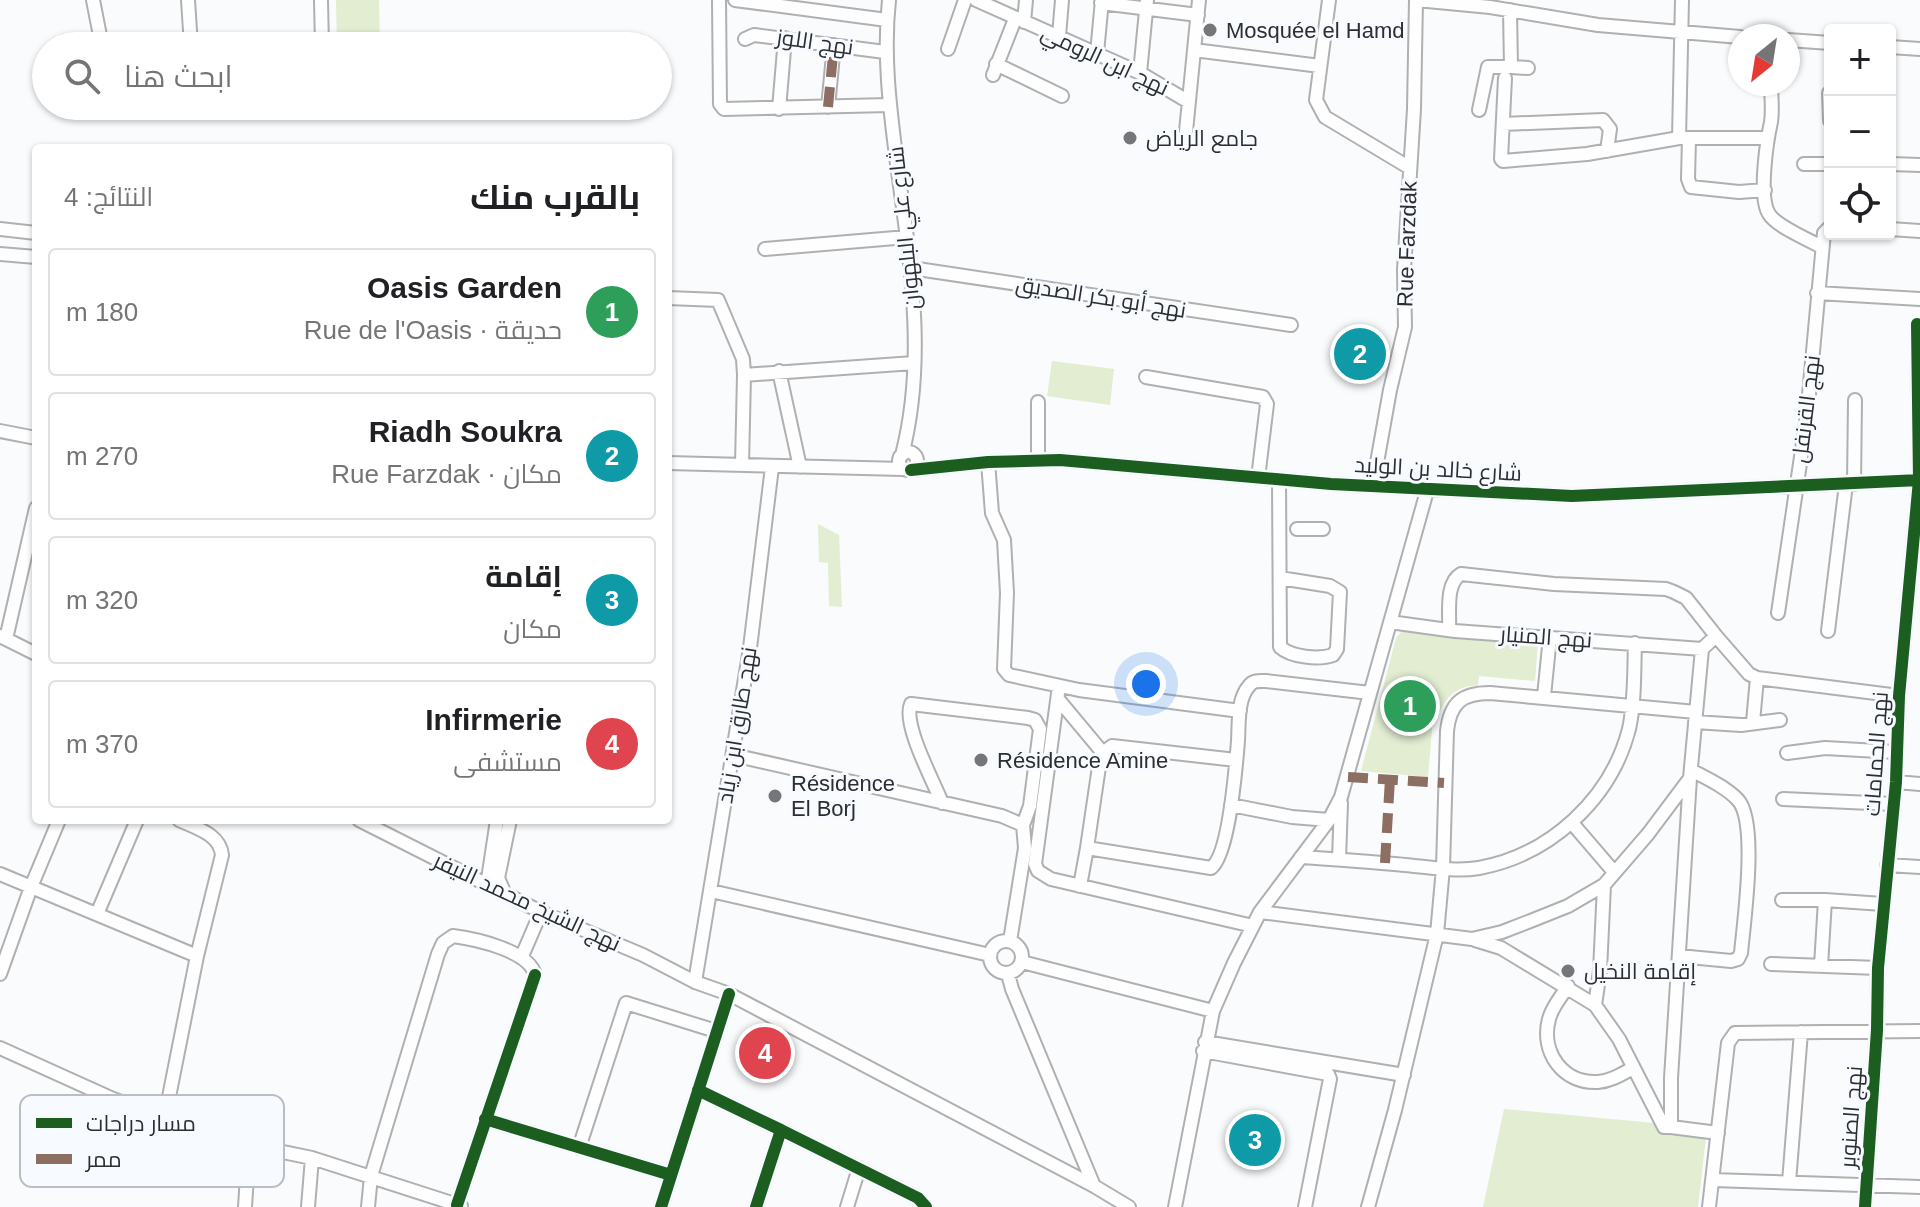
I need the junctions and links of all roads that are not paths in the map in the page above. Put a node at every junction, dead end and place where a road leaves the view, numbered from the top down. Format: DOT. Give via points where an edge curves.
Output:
graph roads {
  1 [pos="93,0"];
  2 [pos="188,0"];
  3 [pos="321,0"];
  4 [pos="719,0"];
  5 [pos="735,0"];
  6 [pos="889,0"];
  7 [pos="965,0"];
  8 [pos="1026,0"];
  9 [pos="1062,0"];
  10 [pos="1199,0"];
  11 [pos="1329,0"];
  12 [pos="1416,0"];
  13 [pos="1682,0"];
  14 [pos="982,1"];
  15 [pos="1101,2"];
  16 [pos="1147,3"];
  17 [pos="1510,10"];
  18 [pos="1198,15"];
  19 [pos="887,20"];
  20 [pos="1019,21"];
  21 [pos="99,32"];
  22 [pos="190,32"];
  23 [pos="322,32"];
  24 [pos="1680,33"];
  25 [pos="1059,36"];
  26 [pos="1728,36"];
  27 [pos="785,38"];
  28 [pos="745,39"];
  29 [pos="1800,41"];
  30 [pos="1824,43"];
  31 [pos="834,45"];
  32 [pos="1896,47"];
  33 [pos="948,49"];
  34 [pos="1920,49"];
  35 [pos="1194,50"];
  36 [pos="885,52"];
  37 [pos="1097,53"];
  38 [pos="1320,66"];
  39 [pos="1528,68"];
  40 [pos="1508,72"];
  41 [pos="1140,73"];
  42 [pos="1062,96"];
  43 [pos="1771,96"];
  44 [pos="1189,102"];
  45 [pos="889,105"];
  46 [pos="828,107"];
  47 [pos="779,109"];
  48 [pos="1479,110"];
  49 [pos="1503,124"];
  50 [pos="1186,131"];
  51 [pos="1684,138"];
  52 [pos="1765,138"];
  53 [pos="1607,151"];
  54 [pos="1804,164"];
  55 [pos="1824,164"];
  56 [pos="1896,164"];
  57 [pos="1920,165"];
  58 [pos="1410,168"];
  59 [pos="1765,190"];
  60 [pos="0,229"];
  61 [pos="1896,229"];
  62 [pos="1920,231"];
  63 [pos="32,233"];
  64 [pos="1824,233"];
  65 [pos="907,237"];
  66 [pos="1822,247"];
  67 [pos="765,249"];
  68 [pos="0,254"];
  69 [pos="32,257"];
  70 [pos="911,268"];
  71 [pos="1817,293"];
  72 [pos="672,298"];
  73 [pos="1920,299"];
  74 [pos="1917,324"];
  75 [pos="1291,325"];
  76 [pos="914,363"];
  77 [pos="779,371"];
  78 [pos="744,375"];
  79 [pos="1146,377"];
  80 [pos="1855,400"];
  81 [pos="1038,402"];
  82 [pos="0,431"];
  83 [pos="32,437"];
  84 [pos="908,460"];
  85 [pos="1038,460"];
  86 [pos="988,462"];
  87 [pos="672,463"];
  88 [pos="742,465"];
  89 [pos="772,467"];
  90 [pos="800,467"];
  91 [pos="1258,478"];
  92 [pos="1279,480"];
  93 [pos="1919,480"];
  94 [pos="1850,484"];
  95 [pos="1373,485"];
  96 [pos="1797,485"];
  97 [pos="1427,491"];
  98 [pos="32,524"];
  99 [pos="1297,529"];
  100 [pos="1323,529"];
  101 [pos="1280,578"];
  102 [pos="1778,613"];
  103 [pos="1390,622"];
  104 [pos="1449,630"];
  105 [pos="1828,631"];
  106 [pos="1716,636"];
  107 [pos="1550,637"];
  108 [pos="3,638"];
  109 [pos="1635,643"];
  110 [pos="1702,649"];
  111 [pos="32,652"];
  112 [pos="1757,678"];
  113 [pos="1058,693"];
  114 [pos="1370,693"];
  115 [pos="1544,696"];
  116 [pos="1899,696"];
  117 [pos="1632,705"];
  118 [pos="1240,711"];
  119 [pos="1695,717"];
  120 [pos="1780,720"];
  121 [pos="1753,722"];
  122 [pos="1896,752"];
  123 [pos="1103,753"];
  124 [pos="1787,753"];
  125 [pos="733,755"];
  126 [pos="1236,760"];
  127 [pos="1690,774"];
  128 [pos="1896,782"];
  129 [pos="1920,784"];
  130 [pos="1341,797"];
  131 [pos="1783,799"];
  132 [pos="942,803"];
  133 [pos="1893,804"];
  134 [pos="1231,805"];
  135 [pos="1329,820"];
  136 [pos="1572,823"];
  137 [pos="57,824"];
  138 [pos="135,824"];
  139 [pos="188,824"];
  140 [pos="367,824"];
  141 [pos="496,824"];
  142 [pos="509,824"];
  143 [pos="1023,825"];
  144 [pos="1087,848"];
  145 [pos="1301,857"];
  146 [pos="1339,859"];
  147 [pos="1887,865"];
  148 [pos="1920,867"];
  149 [pos="1443,868"];
  150 [pos="1614,872"];
  151 [pos="0,874"];
  152 [pos="1604,885"];
  153 [pos="487,886"];
  154 [pos="1080,886"];
  155 [pos="31,887"];
  156 [pos="711,891"];
  157 [pos="506,894"];
  158 [pos="1782,900"];
  159 [pos="1825,900"];
  160 [pos="1883,904"];
  161 [pos="541,912"];
  162 [pos="1260,912"];
  163 [pos="97,914"];
  164 [pos="1253,926"];
  165 [pos="1437,934"];
  166 [pos="1472,939"];
  167 [pos="1010,941"];
  168 [pos="990,955"];
  169 [pos="197,956"];
  170 [pos="522,956"];
  171 [pos="1679,956"];
  172 [pos="1022,962"];
  173 [pos="1771,964"];
  174 [pos="1821,966"];
  175 [pos="1878,968"];
  176 [pos="0,974"];
  177 [pos="1008,974"];
  178 [pos="695,982"];
  179 [pos="1568,986"];
  180 [pos="729,994"];
  181 [pos="1595,1005"];
  182 [pos="1213,1011"];
  183 [pos="1877,1030"];
  184 [pos="716,1031"];
  185 [pos="1920,1031"];
  186 [pos="1801,1032"];
  187 [pos="1204,1046"];
  188 [pos="0,1048"];
  189 [pos="1633,1068"];
  190 [pos="1404,1075"];
  191 [pos="698,1090"];
  192 [pos="104,1095"];
  193 [pos="169,1095"];
  194 [pos="485,1119"];
  195 [pos="1671,1127"];
  196 [pos="781,1130"];
  197 [pos="1718,1133"];
  198 [pos="579,1148"];
  199 [pos="284,1152"];
  200 [pos="312,1158"];
  201 [pos="859,1168"];
  202 [pos="671,1175"];
  203 [pos="371,1176"];
  204 [pos="1713,1180"];
  205 [pos="1789,1182"];
  206 [pos="1867,1184"];
  207 [pos="1094,1186"];
  208 [pos="246,1187"];
  209 [pos="1920,1187"];
  210 [pos="460,1206"];
  211 [pos="245,1207"];
  212 [pos="308,1207"];
  213 [pos="368,1207"];
  214 [pos="661,1207"];
  215 [pos="756,1207"];
  216 [pos="847,1207"];
  217 [pos="926,1207"];
  218 [pos="1129,1207"];
  219 [pos="1175,1207"];
  220 [pos="1305,1207"];
  221 [pos="1368,1207"];
  222 [pos="1709,1207"];
  223 [pos="1865,1207"];
  1 -- 21 [label="street"];
  2 -- 22 [label="street"];
  3 -- 23 [label="street"];
  4 -- 47 [label="street" via="720,104 724,109"];
  5 -- 19 [label="street"];
  6 -- 19 [label="street, شارع علي البلهوان"];
  7 -- 33 [label="street"];
  8 -- 20 [label="street"];
  9 -- 25 [label="street"];
  10 -- 18 [label="street"];
  11 -- 38 [label="street"];
  12 -- 17 [label="street"];
  12 -- 58 [label="street, Rue Farzdak"];
  13 -- 24 [label="street"];
  14 -- 20 [label="street, نهج ابن الرومي"];
  15 -- 16 [label="street"];
  15 -- 37 [label="street"];
  16 -- 18 [label="street"];
  16 -- 41 [label="street"];
  17 -- 24 [label="street"];
  17 -- 40 [label="street"];
  18 -- 35 [label="street"];
  19 -- 36 [label="street, شارع علي البلهوان"];
  20 -- 25 [label="street, نهج ابن الرومي"];
  20 -- 42 [label="street" via="994,70"];
  24 -- 26 [label="street"];
  24 -- 51 [label="street"];
  25 -- 37 [label="street, نهج ابن الرومي"];
  27 -- 28 [label="street, نهج اللوز"];
  27 -- 31 [label="street, نهج اللوز"];
  27 -- 47 [label="street"];
  29 -- 30 [label="street"];
  31 -- 36 [label="street, نهج اللوز"];
  31 -- 46 [label="street"];
  32 -- 34 [label="street"];
  35 -- 38 [label="street"];
  35 -- 44 [label="street"];
  36 -- 45 [label="street, شارع علي البلهوان"];
  37 -- 41 [label="street, نهج ابن الرومي"];
  38 -- 58 [label="street" via="1316,100 1325,117"];
  39 -- 40 [label="street"];
  40 -- 48 [label="street" via="1488,67"];
  40 -- 49 [label="street"];
  41 -- 44 [label="street, نهج ابن الرومي"];
  43 -- 52 [label="street"];
  44 -- 50 [label="street"];
  45 -- 46 [label="street"];
  45 -- 65 [label="street, شارع علي البلهوان"];
  46 -- 47 [label="street"];
  49 -- 53 [label="street" via="1603,120 1610,129"];
  49 -- 53 [label="street" via="1503,161"];
  51 -- 52 [label="street"];
  51 -- 53 [label="street"];
  51 -- 59 [label="street" via="1691,187"];
  52 -- 59 [label="street"];
  54 -- 55 [label="street"];
  56 -- 57 [label="street"];
  58 -- 95 [label="street, Rue Farzdak" via="1405,327"];
  59 -- 66 [label="street" via="1772,217"];
  60 -- 63 [label="street"];
  61 -- 62 [label="street"];
  64 -- 66 [label="street, نهج القرنفل"];
  65 -- 67 [label="street"];
  65 -- 70 [label="street, شارع علي البلهوان"];
  66 -- 71 [label="street, نهج القرنفل"];
  68 -- 69 [label="street"];
  70 -- 75 [label="street, نهج أبو بكر الصديق"];
  70 -- 76 [label="street, شارع علي البلهوان"];
  71 -- 73 [label="street"];
  71 -- 96 [label="street, نهج القرنفل"];
  72 -- 78 [label="street" via="718,300 743,359"];
  74 -- 93 [label="street, نهج الحمامات"];
  76 -- 77 [label="street"];
  76 -- 84 [label="street, شارع علي البلهوان"];
  77 -- 78 [label="street"];
  77 -- 90 [label="street"];
  78 -- 88 [label="street"];
  79 -- 91 [label="street" via="1263,397 1267,404"];
  80 -- 94 [label="street"];
  81 -- 85 [label="street"];
  82 -- 83 [label="street"];
  84 -- 86 [label="street, شارع خالد بن الوليد"];
  84 -- 90 [label="street, شارع خالد بن الوليد"];
  85 -- 86 [label="street, شارع خالد بن الوليد"];
  85 -- 91 [label="street, شارع خالد بن الوليد"];
  86 -- 113 [label="street" via="992,513 1004,540 1004,669"];
  87 -- 88 [label="street, شارع خالد بن الوليد"];
  88 -- 89 [label="street, شارع خالد بن الوليد"];
  89 -- 90 [label="street, شارع خالد بن الوليد"];
  89 -- 125 [label="street, نهج طارق ابن زياد"];
  91 -- 92 [label="street, شارع خالد بن الوليد"];
  92 -- 95 [label="street, شارع خالد بن الوليد"];
  92 -- 101 [label="street"];
  93 -- 94 [label="street, شارع خالد بن الوليد"];
  93 -- 116 [label="street, نهج الحمامات"];
  94 -- 96 [label="street, شارع خالد بن الوليد"];
  94 -- 105 [label="street"];
  95 -- 97 [label="street, شارع خالد بن الوليد"];
  96 -- 97 [label="street, شارع خالد بن الوليد" via="1572,496"];
  96 -- 102 [label="street, نهج القرنفل"];
  97 -- 103 [label="street"];
  98 -- 108 [label="street"];
  99 -- 100 [label="street"];
  101 -- 101 [label="street" via="1280,647 1289,653 1333,655 1340,592"];
  103 -- 104 [label="street, نهج المنيار"];
  103 -- 114 [label="street"];
  104 -- 106 [label="street" via="1451,585 1461,574 1666,589 1686,598"];
  104 -- 107 [label="street, نهج المنيار"];
  106 -- 110 [label="street"];
  106 -- 112 [label="street"];
  107 -- 109 [label="street, نهج المنيار"];
  107 -- 115 [label="street"];
  108 -- 111 [label="street"];
  109 -- 110 [label="street, نهج المنيار"];
  109 -- 117 [label="street"];
  110 -- 119 [label="street"];
  112 -- 116 [label="street"];
  112 -- 121 [label="street"];
  113 -- 118 [label="street"];
  113 -- 123 [label="street"];
  113 -- 154 [label="street" via="1035,864 1044,875"];
  114 -- 118 [label="street" via="1255,680"];
  114 -- 130 [label="street"];
  115 -- 117 [label="street"];
  115 -- 149 [label="street" via="1469,695 1453,709 1445,757"];
  116 -- 122 [label="street, نهج الحمامات"];
  117 -- 119 [label="street"];
  117 -- 136 [label="street" via="1618,756"];
  118 -- 126 [label="street"];
  119 -- 121 [label="street" via="1729,725"];
  119 -- 127 [label="street"];
  120 -- 121 [label="street"];
  122 -- 124 [label="street" via="1825,748"];
  122 -- 128 [label="street, نهج الحمامات"];
  123 -- 126 [label="street" via="1112,746"];
  123 -- 144 [label="street"];
  125 -- 132 [label="street"];
  125 -- 156 [label="street, نهج طارق ابن زياد"];
  126 -- 134 [label="street"];
  127 -- 150 [label="street"];
  127 -- 171 [label="street"];
  127 -- 171 [label="street" via="1738,799 1745,810 1745,901 1738,959"];
  128 -- 129 [label="street"];
  128 -- 133 [label="street, نهج الحمامات"];
  130 -- 135 [label="street"];
  130 -- 146 [label="street"];
  131 -- 133 [label="street"];
  132 -- 143 [label="street"];
  132 -- 143 [label="street" via="910,725 911,704 1028,718 1040,729"];
  133 -- 147 [label="street, نهج الحمامات"];
  134 -- 135 [label="street"];
  134 -- 144 [label="street" via="1220,857 1211,868"];
  135 -- 145 [label="street"];
  136 -- 149 [label="street" via="1529,851 1479,867"];
  136 -- 150 [label="street"];
  137 -- 155 [label="street"];
  138 -- 163 [label="street"];
  139 -- 169 [label="street" via="209,834 221,848"];
  140 -- 153 [label="street, نهج الشيخ محمد النيفر"];
  141 -- 153 [label="street"];
  142 -- 157 [label="street" via="498,878"];
  143 -- 167 [label="street" via="1025,848"];
  144 -- 154 [label="street"];
  145 -- 146 [label="street"];
  145 -- 162 [label="street"];
  146 -- 149 [label="street"];
  147 -- 148 [label="street"];
  147 -- 160 [label="street, نهج الحمامات"];
  149 -- 165 [label="street"];
  150 -- 152 [label="street"];
  151 -- 155 [label="street"];
  152 -- 166 [label="street" via="1568,906"];
  152 -- 181 [label="street"];
  153 -- 157 [label="street, نهج الشيخ محمد النيفر"];
  154 -- 164 [label="street"];
  155 -- 163 [label="street"];
  155 -- 176 [label="street"];
  156 -- 168 [label="street"];
  156 -- 178 [label="street, نهج طارق ابن زياد"];
  157 -- 161 [label="street, نهج الشيخ محمد النيفر"];
  158 -- 159 [label="street"];
  159 -- 160 [label="street"];
  159 -- 174 [label="street"];
  160 -- 175 [label="street, نهج الحمامات"];
  161 -- 170 [label="street"];
  161 -- 178 [label="street, نهج الشيخ محمد النيفر"];
  162 -- 164 [label="street"];
  162 -- 165 [label="street"];
  163 -- 169 [label="street"];
  164 -- 182 [label="street"];
  165 -- 166 [label="street"];
  165 -- 190 [label="street"];
  166 -- 179 [label="street" via="1501,948"];
  167 -- 168 [label="street" via="994,945"];
  167 -- 172 [label="street" via="1019,946"];
  168 -- 177 [label="street" via="995,969"];
  169 -- 193 [label="street"];
  170 -- 194 [label="street" via="535,975"];
  170 -- 203 [label="street" via="460,937 443,943"];
  171 -- 195 [label="street"];
  172 -- 177 [label="street"];
  172 -- 182 [label="street"];
  173 -- 174 [label="street"];
  174 -- 175 [label="street"];
  175 -- 183 [label="street, نهج الحمامات"];
  177 -- 207 [label="street"];
  178 -- 180 [label="street, نهج الشيخ محمد النيفر"];
  179 -- 181 [label="street"];
  179 -- 189 [label="street" via="1547,1028 1546,1040 1559,1068 1572,1077 1599,1082"];
  180 -- 184 [label="street"];
  180 -- 207 [label="street, نهج الشيخ محمد النيفر"];
  181 -- 189 [label="street"];
  182 -- 187 [label="street"];
  183 -- 185 [label="street"];
  183 -- 186 [label="street"];
  183 -- 206 [label="street, نهج الصنوبر"];
  184 -- 191 [label="street"];
  184 -- 198 [label="street" via="626,1003"];
  186 -- 197 [label="street" via="1735,1033 1730,1038"];
  186 -- 205 [label="street"];
  187 -- 190 [label="street"];
  187 -- 219 [label="street"];
  187 -- 220 [label="street" via="1328,1074"];
  188 -- 192 [label="street"];
  189 -- 195 [label="street" via="1664,1127"];
  190 -- 221 [label="street"];
  191 -- 196 [label="street"];
  191 -- 202 [label="street"];
  194 -- 198 [label="street"];
  194 -- 210 [label="street"];
  195 -- 197 [label="street"];
  196 -- 201 [label="street"];
  196 -- 215 [label="street"];
  197 -- 204 [label="street"];
  198 -- 202 [label="street"];
  199 -- 200 [label="street"];
  200 -- 203 [label="street"];
  200 -- 212 [label="street"];
  201 -- 216 [label="street"];
  201 -- 217 [label="street"];
  202 -- 214 [label="street"];
  203 -- 210 [label="street"];
  203 -- 213 [label="street"];
  204 -- 205 [label="street"];
  204 -- 222 [label="street"];
  205 -- 206 [label="street"];
  206 -- 209 [label="street"];
  206 -- 223 [label="street, نهج الصنوبر"];
  207 -- 218 [label="street, نهج الشيخ محمد النيفر"];
  208 -- 211 [label="street"];
}
